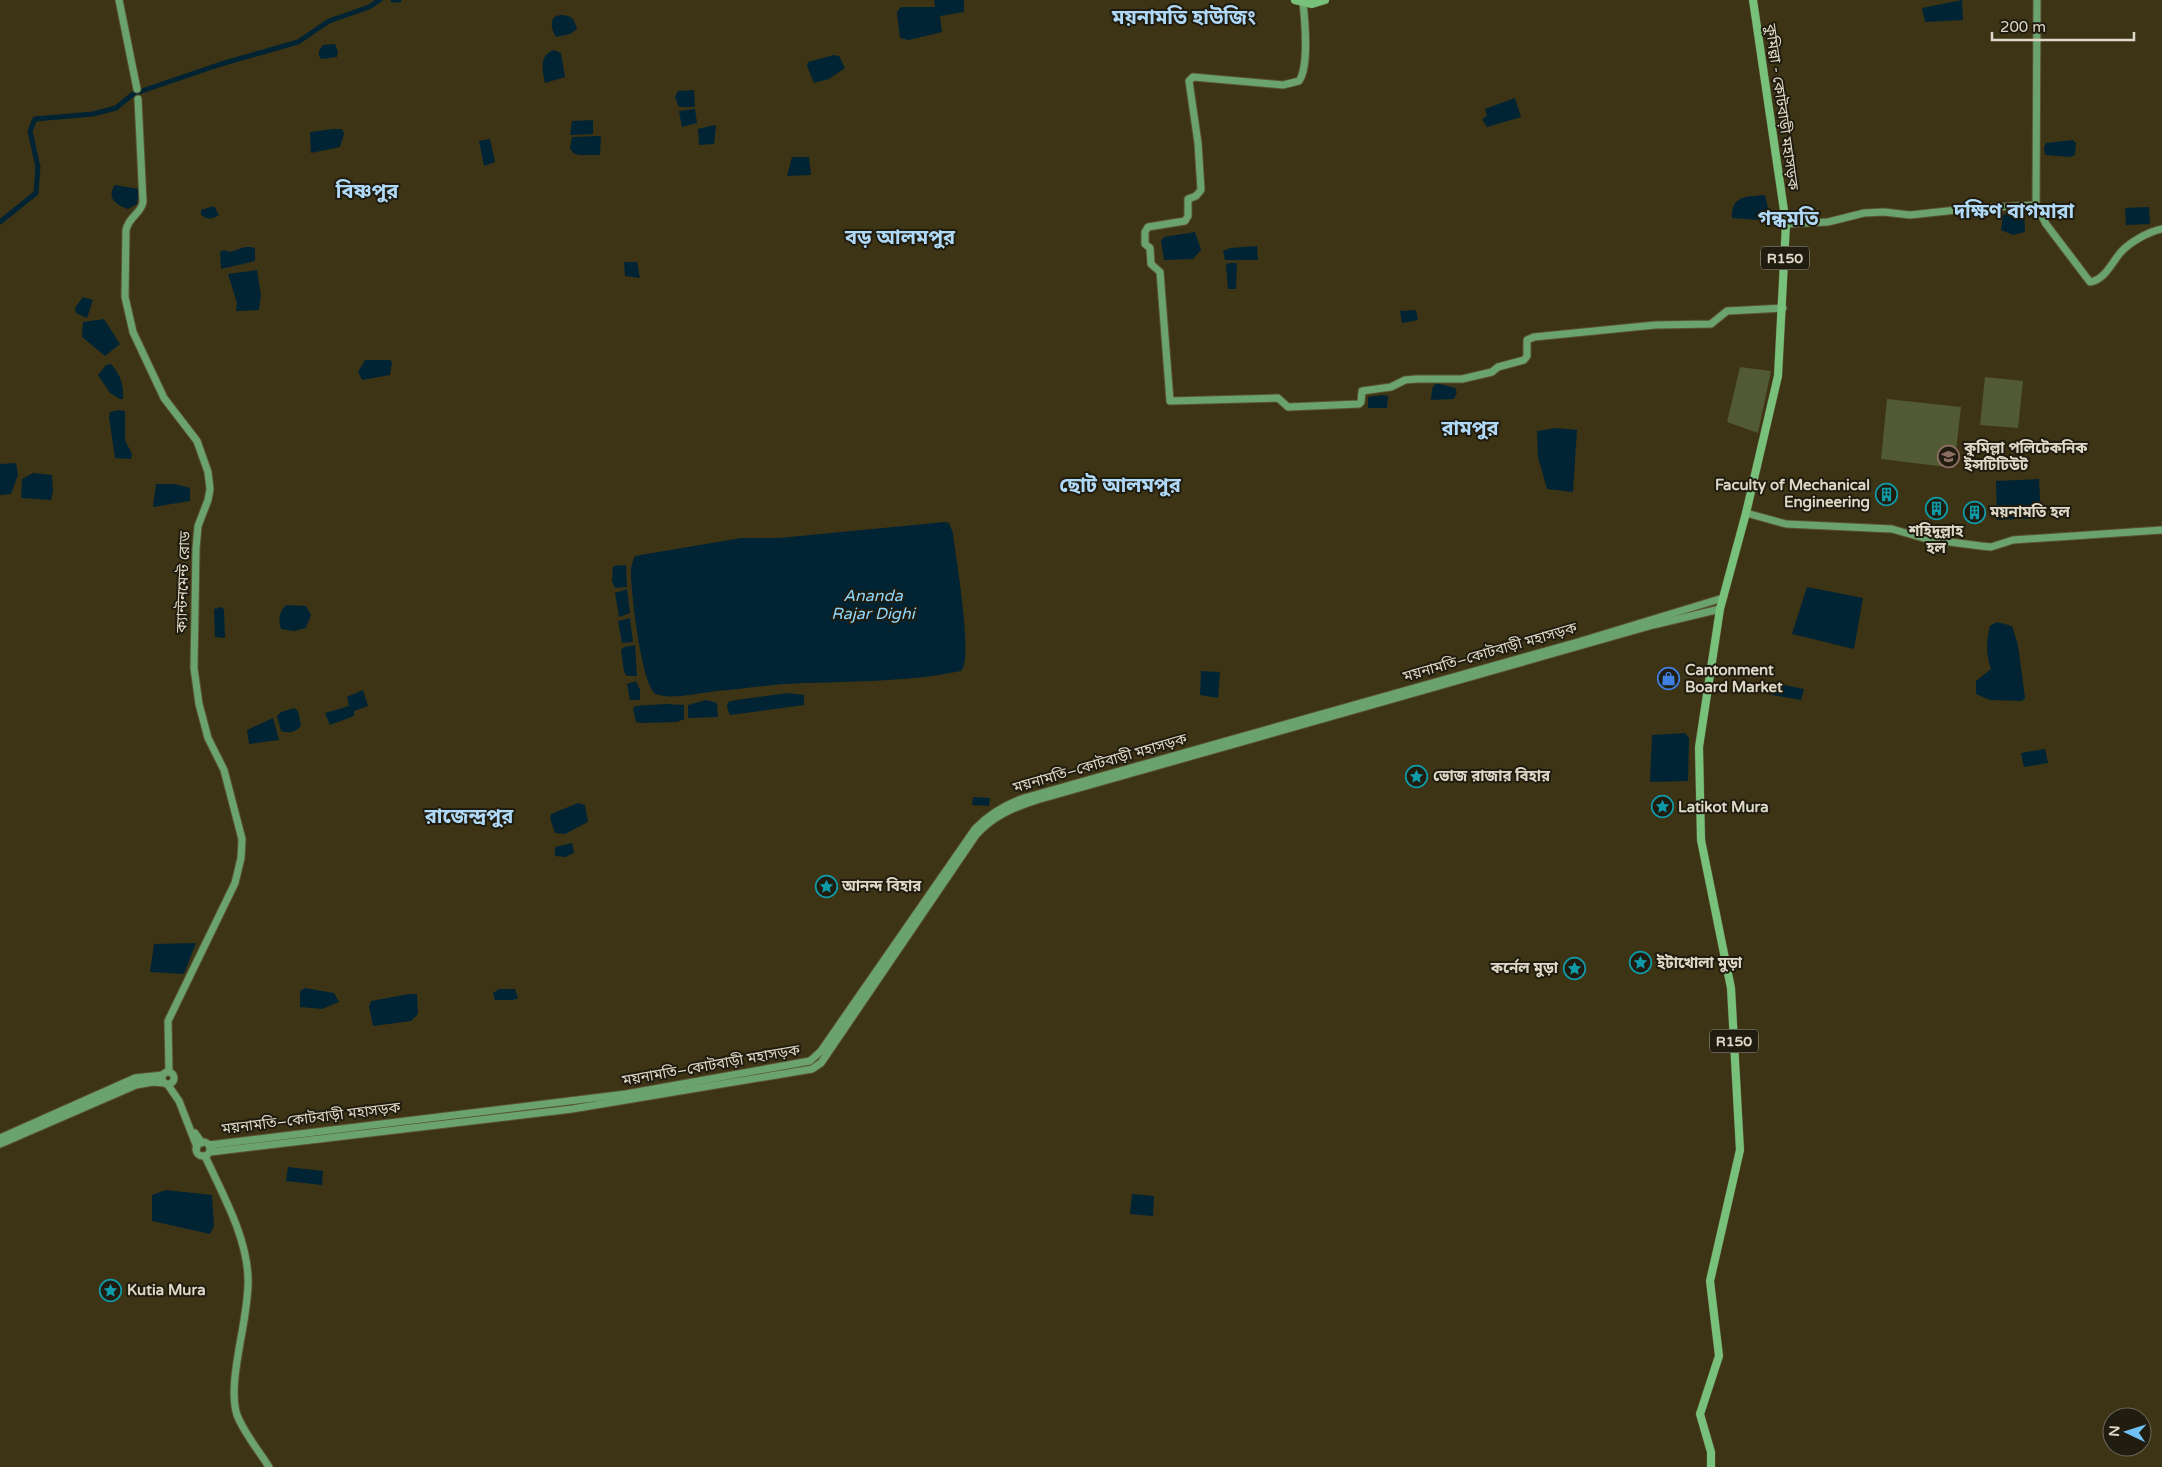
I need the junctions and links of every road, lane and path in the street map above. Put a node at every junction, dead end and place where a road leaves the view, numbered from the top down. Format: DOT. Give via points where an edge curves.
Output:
graph roads {
  1 [pos="119,0"];
  2 [pos="1325,0"];
  3 [pos="1753,0"];
  4 [pos="2037,0"];
  5 [pos="1299,2"];
  6 [pos="137,89"];
  7 [pos="138,99"];
  8 [pos="2036,205"];
  9 [pos="1786,224"];
  10 [pos="2162,229"];
  11 [pos="1783,308"];
  12 [pos="1746,513"];
  13 [pos="2162,530"];
  14 [pos="1723,598"];
  15 [pos="1720,609"];
  16 [pos="167,1079"];
  17 [pos="431,1121"];
  18 [pos="0,1138"];
  19 [pos="0,1144"];
  20 [pos="204,1149"];
  21 [pos="269,1467"];
  22 [pos="1711,1467"];
  1 -- 6 [label="main road"];
  2 -- 5 [label="main road" via="1312,4"];
  3 -- 9 [label="main road, কুমিল্লা - কোটবাড়ী মহাসড়ক / R150"];
  4 -- 8 [label="main road"];
  5 -- 11 [label="main road" via="1306,26 1300,81 1283,85 1189,80 1201,190 1188,199 1185,221 1148,227 1145,232 1151,264 1160,272 1170,402 1278,398 1291,407 1359,404 1362,390 1391,387 1405,380 1462,379 1524,360 1530,338 1655,325 1711,324 1727,311"];
  7 -- 16 [label="main road, ক্যান্টনমেন্ট রোড" via="144,202 128,222 126,230 125,298 140,352 164,398 197,441 208,472 208,500 198,526 196,549 194,668 208,738 224,770 242,839 235,883 168,1021"];
  8 -- 9 [label="main road" via="1910,215 1864,213 1828,222"];
  8 -- 10 [label="main road" via="2046,224 2090,282 2099,280 2124,248"];
  9 -- 11 [label="main road, কুমিল্লা - কোটবাড়ী মহাসড়ক / R150"];
  11 -- 12 [label="main road, কুমিল্লা - কোটবাড়ী মহাসড়ক / R150" via="1778,376"];
  12 -- 13 [label="main road" via="1786,524 1878,528 1927,539 1992,547 2013,540"];
  12 -- 14 [label="main road, R150"];
  14 -- 15 [label="main road, R150"];
  14 -- 17 [label="main road, ময়নামতি–কোটবাড়ী মহাসড়ক" via="1004,806 974,829 822,1051 810,1061 626,1094"];
  15 -- 17 [label="main road, ময়নামতি–কোটবাড়ী মহাসড়ক" via="1653,625 1037,800 1002,814 988,822 976,835 818,1066 572,1108"];
  15 -- 22 [label="main road, R150" via="1699,747 1700,824 1731,988 1740,1150 1710,1281 1719,1356 1700,1414 1711,1452"];
  16 -- 18 [label="main road" via="135,1078"];
  16 -- 19 [label="main road" via="136,1086"];
  16 -- 20 [label="main road"];
  17 -- 20 [label="main road, ময়নামতি–কোটবাড়ী মহাসড়ক"];
  20 -- 21 [label="main road" via="247,1267 247,1312 235,1386 238,1416"];
}
